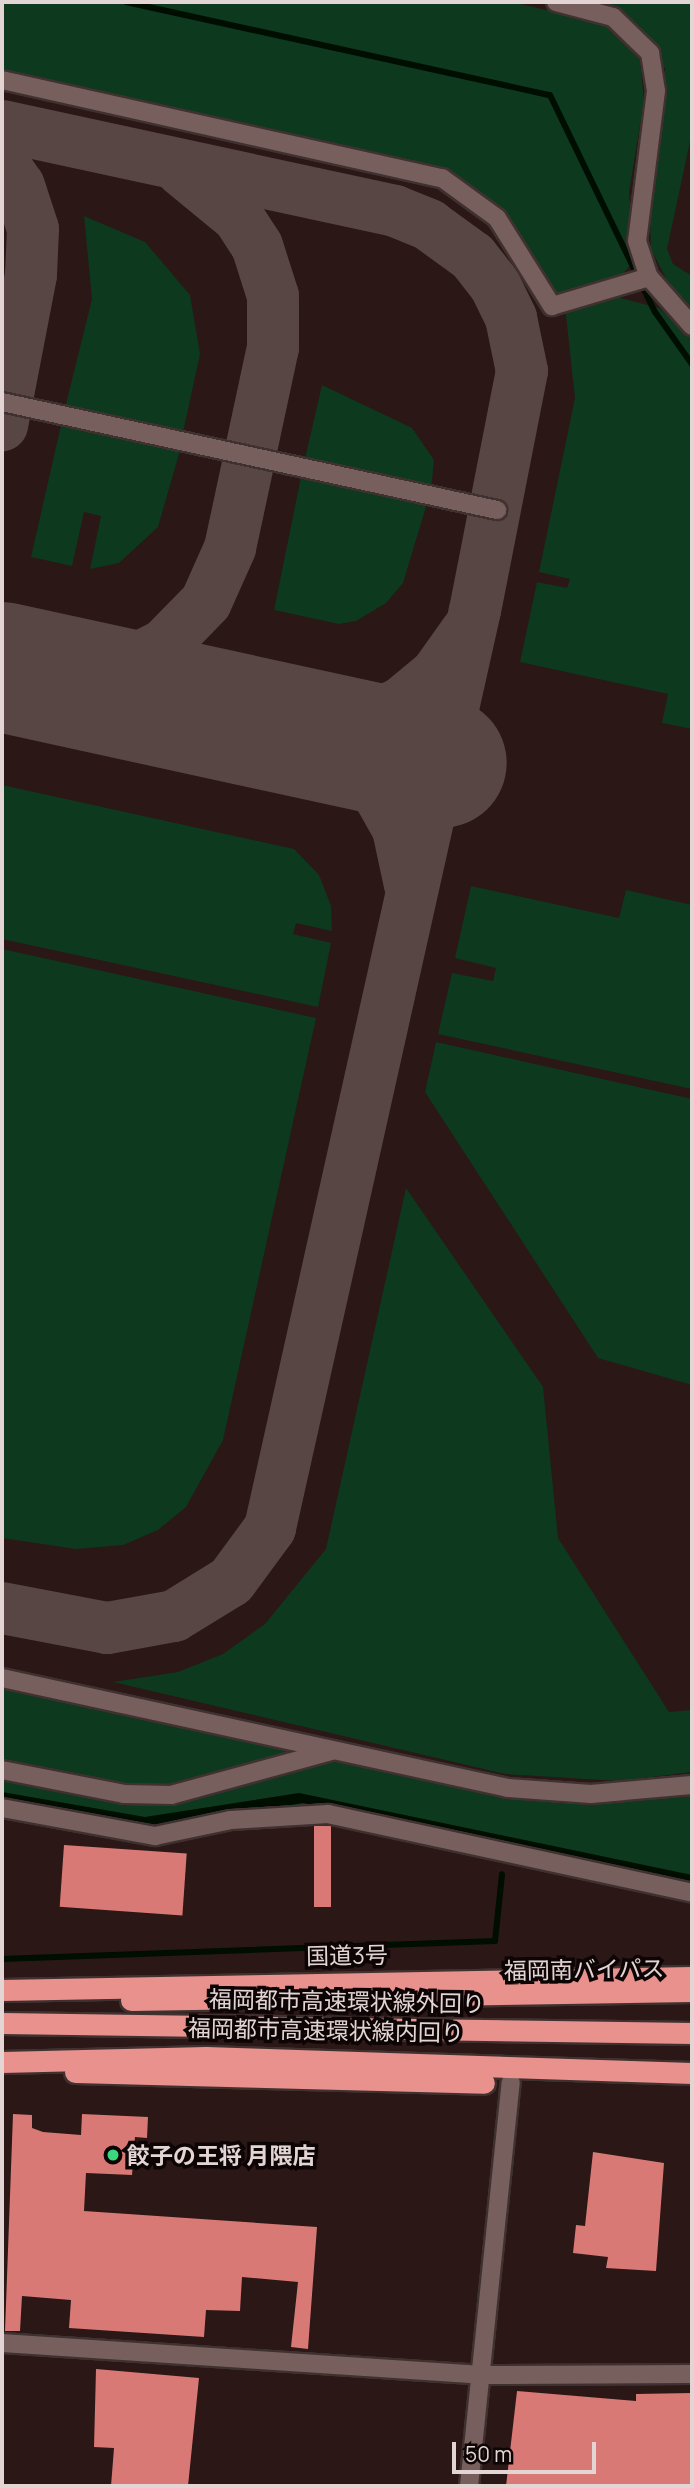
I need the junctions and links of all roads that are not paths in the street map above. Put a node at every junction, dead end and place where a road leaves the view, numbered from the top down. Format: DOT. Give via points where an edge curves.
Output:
graph roads {
  1 [pos="556,2"];
  2 [pos="2,80"];
  3 [pos="649,277"];
  4 [pos="692,326"];
  5 [pos="2,402"];
  6 [pos="497,510"];
  7 [pos="2,1678"];
  8 [pos="332,1751"];
  9 [pos="2,1770"];
  10 [pos="692,1785"];
  11 [pos="2,1808"];
  12 [pos="692,1893"];
  13 [pos="692,1977"];
  14 [pos="2,1990"];
  15 [pos="692,1991"];
  16 [pos="2,1998"];
  17 [pos="2,2023"];
  18 [pos="692,2033"];
  19 [pos="2,2054"];
  20 [pos="692,2061"];
  21 [pos="2,2062"];
  22 [pos="2,2070"];
  23 [pos="692,2073"];
  24 [pos="511,2082"];
  25 [pos="692,2082"];
  26 [pos="2,2343"];
  27 [pos="692,2374"];
  28 [pos="482,2375"];
  29 [pos="469,2486"];
  1 -- 3 [label="street" via="613,17 650,53 656,91 637,241"];
  2 -- 3 [label="street" via="442,178 497,218 552,306"];
  3 -- 4 [label="street"];
  5 -- 6 [label="street"];
  7 -- 8 [label="street"];
  8 -- 9 [label="street" via="171,1795 124,1794"];
  8 -- 10 [label="street" via="508,1788 590,1794"];
  11 -- 12 [label="street" via="155,1836 231,1820 328,1814"];
  13 -- 14 [label="highway, 国道3号"];
  15 -- 16 [label="highway, 福岡南バイパス" via="476,1997"];
  17 -- 18 [label="highway, 福岡都市高速環状線外回り"];
  19 -- 20 [label="highway, 福岡都市高速環状線内回り"];
  21 -- 23 [label="highway" via="206,2057"];
  22 -- 24 [label="highway"];
  24 -- 25 [label="highway"];
  24 -- 28 [label="street"];
  26 -- 28 [label="street"];
  27 -- 28 [label="street"];
  28 -- 29 [label="street"];
}
